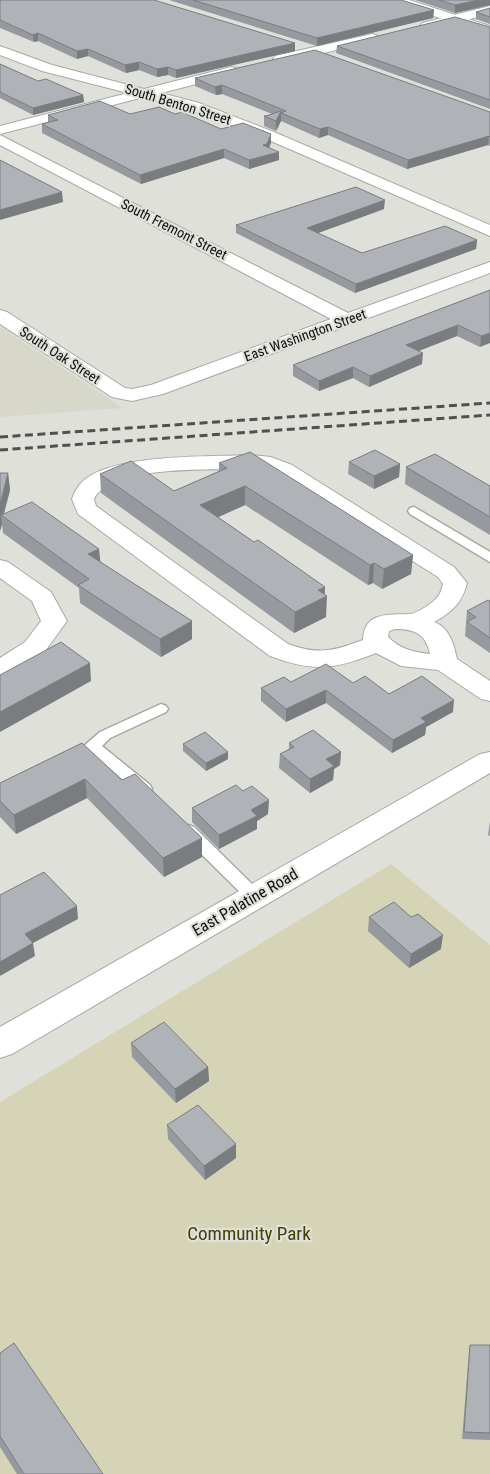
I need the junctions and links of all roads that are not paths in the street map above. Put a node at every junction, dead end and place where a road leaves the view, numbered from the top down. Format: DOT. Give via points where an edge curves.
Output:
graph roads {
  1 [pos="397,0"];
  2 [pos="490,10"];
  3 [pos="457,19"];
  4 [pos="417,28"];
  5 [pos="490,30"];
  6 [pos="389,34"];
  7 [pos="291,44"];
  8 [pos="0,50"];
  9 [pos="314,51"];
  10 [pos="333,58"];
  11 [pos="267,62"];
  12 [pos="248,67"];
  13 [pos="145,92"];
  14 [pos="0,130"];
  15 [pos="0,139"];
  16 [pos="490,231"];
  17 [pos="490,266"];
  18 [pos="0,316"];
  19 [pos="347,320"];
  20 [pos="119,393"];
  21 [pos="414,511"];
  22 [pos="490,558"];
  23 [pos="0,567"];
  24 [pos="415,623"];
  25 [pos="379,642"];
  26 [pos="445,663"];
  27 [pos="0,669"];
  28 [pos="490,693"];
  29 [pos="161,709"];
  30 [pos="490,761"];
  31 [pos="154,797"];
  32 [pos="176,818"];
  33 [pos="254,897"];
  34 [pos="0,1044"];
  1 -- 3 [label="street"];
  2 -- 3 [label="street"];
  3 -- 4 [label="street"];
  3 -- 5 [label="street"];
  6 -- 9 [label="street"];
  7 -- 9 [label="street"];
  8 -- 13 [label="street, South Benton Street" via="47,68"];
  9 -- 10 [label="street"];
  9 -- 11 [label="street"];
  12 -- 13 [label="street"];
  13 -- 14 [label="street"];
  13 -- 16 [label="street, South Benton Street" via="239,123"];
  15 -- 19 [label="street, South Fremont Street"];
  17 -- 19 [label="street, East Washington Street"];
  18 -- 20 [label="street, South Oak Street"];
  19 -- 20 [label="street, East Washington Street" via="156,390 132,395"];
  21 -- 22 [label="lane"];
  23 -- 27 [label="street" via="42,597 54,621 34,648"];
  24 -- 25 [label="street" via="392,621 377,627 375,639"];
  24 -- 25 [label="street" via="451,597 455,582 446,572 271,464 252,462 136,468 110,475 91,486 83,499 86,508 279,650 313,661 337,660"];
  24 -- 26 [label="street" via="430,630 440,640"];
  25 -- 26 [label="street" via="389,651 410,660"];
  26 -- 28 [label="street"];
  29 -- 31 [label="lane" via="105,735 92,746"];
  30 -- 33 [label="street, East Palatine Road"];
  32 -- 33 [label="lane"];
  33 -- 34 [label="street, East Palatine Road"];
}
